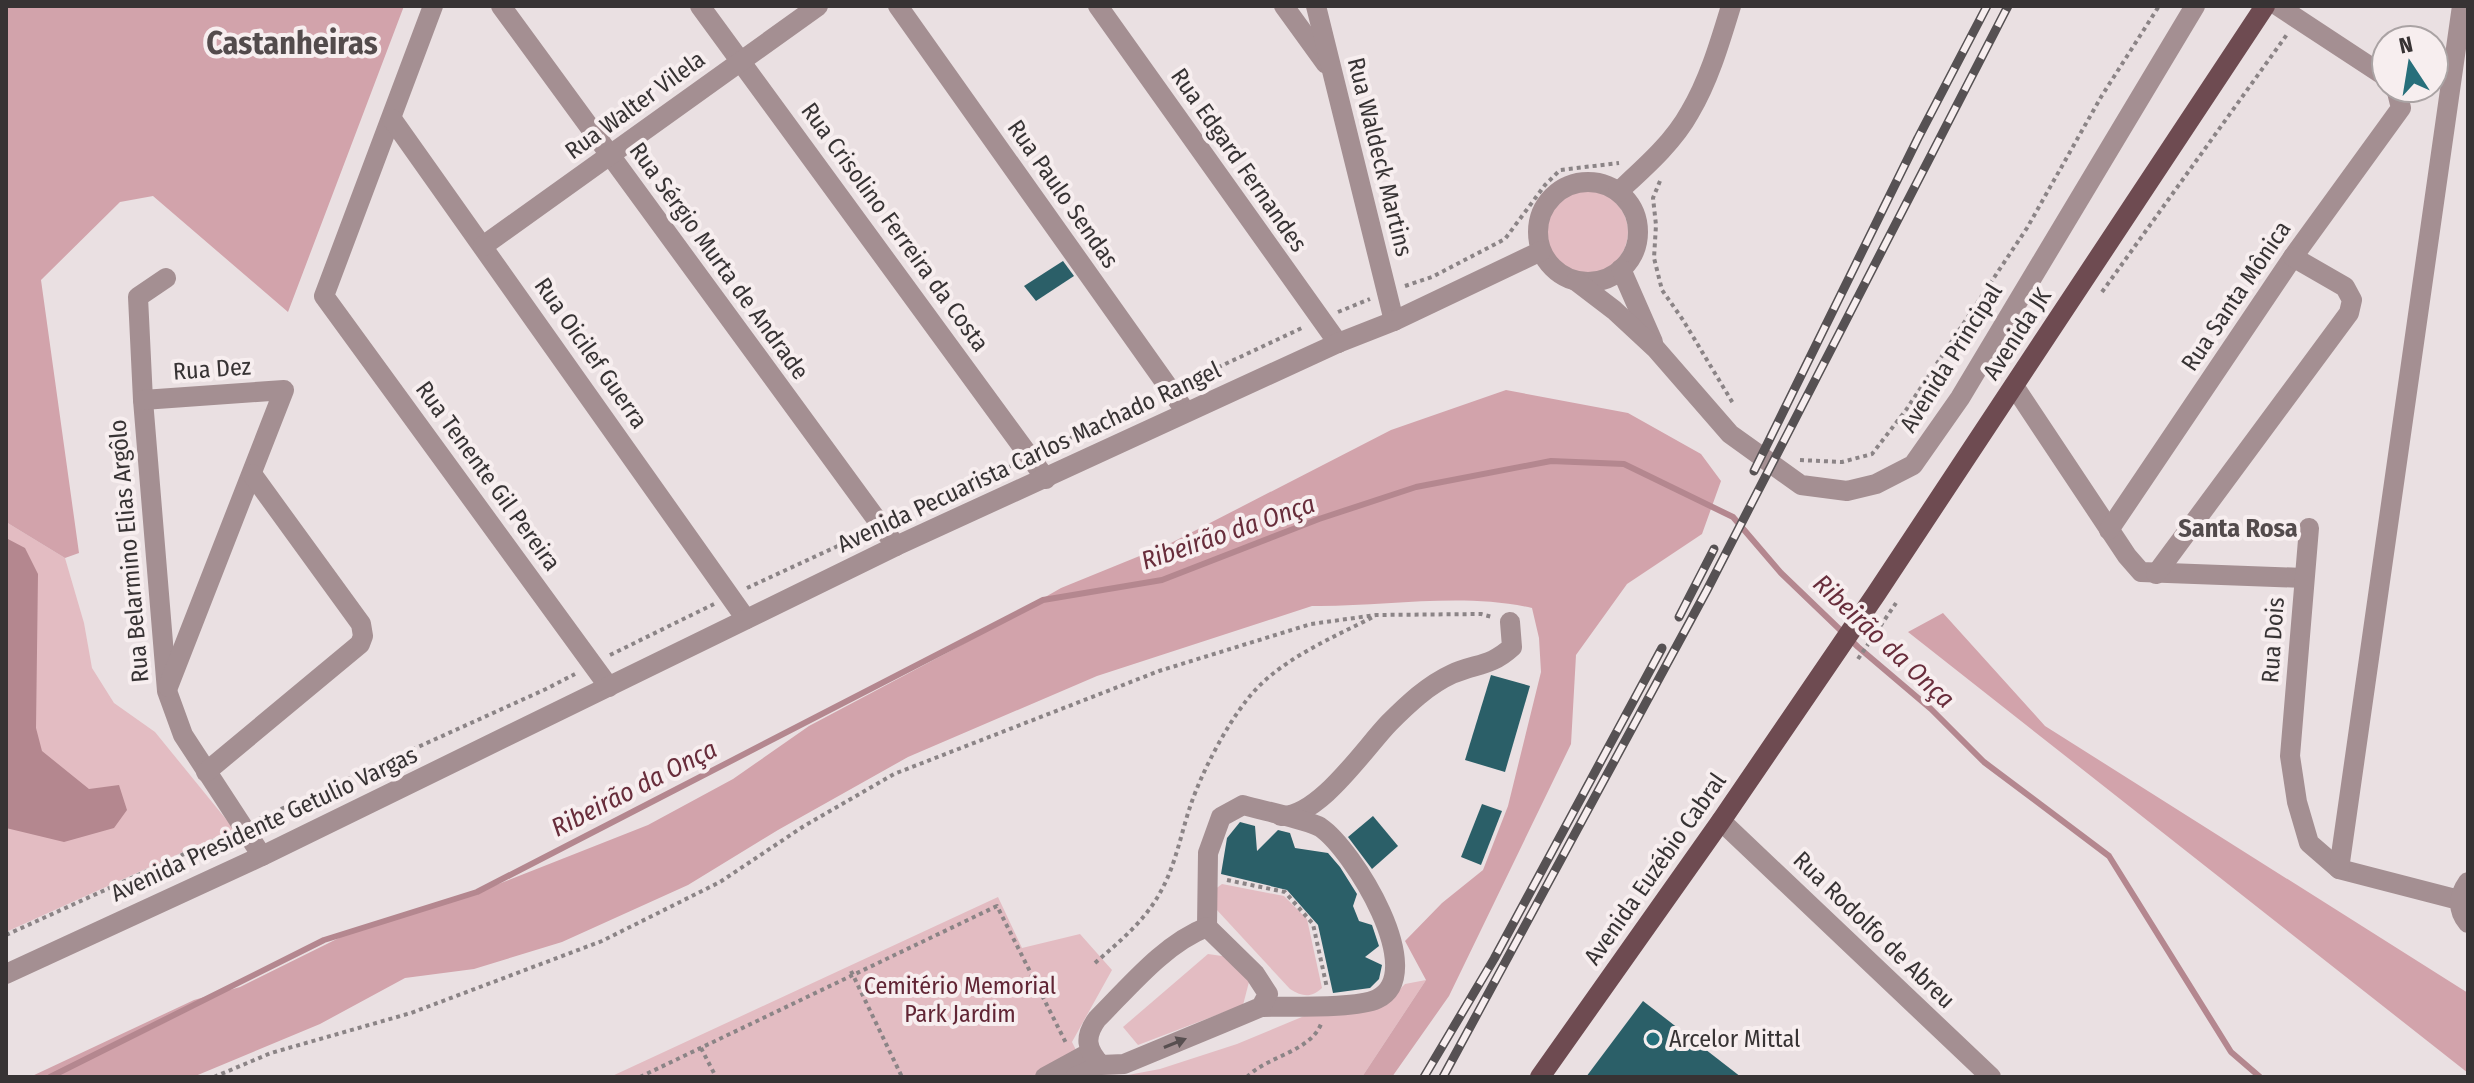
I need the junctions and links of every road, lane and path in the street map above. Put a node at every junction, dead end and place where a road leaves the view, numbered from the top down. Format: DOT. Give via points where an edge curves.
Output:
graph roads {
  1 [pos="433,6"];
  2 [pos="501,6"];
  3 [pos="700,6"];
  4 [pos="818,6"];
  5 [pos="898,6"];
  6 [pos="1098,6"];
  7 [pos="1284,6"];
  8 [pos="1316,6"];
  9 [pos="1731,6"];
  10 [pos="2159,6"];
  11 [pos="2195,6"];
  12 [pos="2265,6"];
  13 [pos="2278,6"];
  14 [pos="2462,6"];
  15 [pos="2298,18"];
  16 [pos="741,61"];
  17 [pos="2370,69"];
  18 [pos="1333,73"];
  19 [pos="2400,104"];
  20 [pos="392,119"];
  21 [pos="609,155"];
  22 [pos="1625,162"];
  23 [pos="1660,180"];
  24 [pos="1618,192"];
  25 [pos="483,246"];
  26 [pos="1541,251"];
  27 [pos="2293,257"];
  28 [pos="1621,269"];
  29 [pos="166,278"];
  30 [pos="1576,281"];
  31 [pos="1387,293"];
  32 [pos="2097,299"];
  33 [pos="1321,319"];
  34 [pos="1394,321"];
  35 [pos="1338,343"];
  36 [pos="1656,349"];
  37 [pos="2014,386"];
  38 [pos="1170,390"];
  39 [pos="143,400"];
  40 [pos="1737,410"];
  41 [pos="1186,412"];
  42 [pos="1030,457"];
  43 [pos="1795,459"];
  44 [pos="252,474"];
  45 [pos="1046,479"];
  46 [pos="881,526"];
  47 [pos="2309,528"];
  48 [pos="2109,530"];
  49 [pos="896,546"];
  50 [pos="2156,574"];
  51 [pos="2304,578"];
  52 [pos="1902,594"];
  53 [pos="730,596"];
  54 [pos="1376,615"];
  55 [pos="746,619"];
  56 [pos="1510,622"];
  57 [pos="1856,662"];
  58 [pos="592,664"];
  59 [pos="609,687"];
  60 [pos="1810,690"];
  61 [pos="167,691"];
  62 [pos="543,719"];
  63 [pos="206,772"];
  64 [pos="1342,775"];
  65 [pos="1281,816"];
  66 [pos="1721,821"];
  67 [pos="243,827"];
  68 [pos="1328,835"];
  69 [pos="262,856"];
  70 [pos="2339,869"];
  71 [pos="1218,878"];
  72 [pos="2464,891"];
  73 [pos="2468,923"];
  74 [pos="1207,927"];
  75 [pos="6,935"];
  76 [pos="1095,963"];
  77 [pos="852,973"];
  78 [pos="6,974"];
  79 [pos="1327,1005"];
  80 [pos="1261,1007"];
  81 [pos="701,1048"];
  82 [pos="1085,1064"];
  83 [pos="214,1077"];
  84 [pos="640,1077"];
  85 [pos="716,1077"];
  86 [pos="902,1077"];
  87 [pos="1045,1077"];
  88 [pos="1247,1077"];
  89 [pos="1540,1077"];
  90 [pos="1991,1077"];
  1 -- 20 [label="street"];
  2 -- 21 [label="street, Rua Sérgio Murta de Andrade"];
  3 -- 16 [label="street, Rua Crisolino Ferreira da Costa"];
  4 -- 16 [label="street, Rua Walter Vilela"];
  5 -- 38 [label="street, Rua Paulo Sendas"];
  6 -- 33 [label="street, Rua Edgard Fernandes"];
  7 -- 18 [label="street"];
  8 -- 18 [label="street, Rua Waldeck Martins"];
  9 -- 24 [label="street" via="1690,113 1658,155"];
  10 -- 43 [label="path" via="2027,228 1872,454 1842,462"];
  11 -- 36 [label="street, Avenida Principal" via="1960,398 1913,465 1876,484 1847,491 1801,485 1730,434"];
  12 -- 37 [label="main road, Avenida JK"];
  13 -- 15 [label="street"];
  14 -- 70 [label="street"];
  15 -- 17 [label="street"];
  15 -- 32 [label="path"];
  16 -- 21 [label="street, Rua Walter Vilela"];
  16 -- 42 [label="street, Rua Crisolino Ferreira da Costa"];
  18 -- 31 [label="street, Rua Waldeck Martins"];
  19 -- 27 [label="street, Rua Santa Mônica"];
  20 -- 25 [label="street, Rua Oicilef Guerra"];
  20 -- 58 [label="street, Rua Tenente Gil Pereira" via="324,296"];
  21 -- 25 [label="street, Rua Walter Vilela"];
  21 -- 46 [label="street, Rua Sérgio Murta de Andrade"];
  22 -- 31 [label="path" via="1560,170 1505,239 1432,277"];
  23 -- 40 [label="path" via="1653,198 1654,258 1662,290"];
  24 -- 26 [label="street" via="1587,182 1557,192 1538,219"];
  24 -- 28 [label="street" via="1635,215 1638,230"];
  25 -- 53 [label="street, Rua Oicilef Guerra"];
  26 -- 30 [label="street" via="1549,265"];
  26 -- 34 [label="street, Avenida Pecuarista Carlos Machado Rangel"];
  27 -- 48 [label="street, Rua Santa Mônica"];
  27 -- 50 [label="street" via="2345,287 2352,300 2349,313"];
  28 -- 30 [label="street" via="1608,277"];
  28 -- 36 [label="street, Avenida Principal"];
  29 -- 39 [label="street, Rua Belarmino Elias Argôlo" via="138,297"];
  30 -- 36 [label="street, Avenida Principal"];
  31 -- 33 [label="path"];
  31 -- 34 [label="street, Rua Waldeck Martins"];
  33 -- 35 [label="street, Rua Edgard Fernandes"];
  33 -- 38 [label="path"];
  34 -- 35 [label="street, Avenida Pecuarista Carlos Machado Rangel"];
  35 -- 41 [label="street, Avenida Pecuarista Carlos Machado Rangel"];
  37 -- 48 [label="street"];
  37 -- 60 [label="main road, Avenida JK"];
  38 -- 41 [label="street, Rua Paulo Sendas"];
  38 -- 42 [label="path"];
  39 -- 44 [label="street, Rua Dez" via="284,390"];
  39 -- 61 [label="street, Rua Belarmino Elias Argôlo"];
  41 -- 45 [label="street, Avenida Pecuarista Carlos Machado Rangel"];
  42 -- 45 [label="street, Rua Crisolino Ferreira da Costa"];
  42 -- 46 [label="path"];
  44 -- 61 [label="street"];
  44 -- 63 [label="street" via="361,624 363,636 360,644"];
  45 -- 49 [label="street, Avenida Pecuarista Carlos Machado Rangel"];
  46 -- 49 [label="street, Rua Sérgio Murta de Andrade"];
  46 -- 53 [label="path"];
  47 -- 51 [label="street, Rua Dois"];
  48 -- 50 [label="street" via="2141,572"];
  49 -- 55 [label="street, Avenida Pecuarista Carlos Machado Rangel"];
  50 -- 51 [label="street"];
  51 -- 70 [label="street, Rua Dois" via="2290,756 2309,843"];
  52 -- 57 [label="path"];
  53 -- 55 [label="street, Rua Oicilef Guerra"];
  53 -- 58 [label="path"];
  54 -- 56 [label="path" via="1481,614"];
  54 -- 76 [label="path" via="1291,660 1247,700 1192,801 1161,891 1135,928"];
  54 -- 83 [label="path" via="1311,624 1236,645 894,774 720,882 602,941 411,1013 271,1053"];
  55 -- 59 [label="street, Avenida Pecuarista Carlos Machado Rangel"];
  56 -- 64 [label="street" via="1512,647 1498,659 1435,683"];
  58 -- 59 [label="street, Rua Tenente Gil Pereira"];
  58 -- 67 [label="path"];
  59 -- 62 [label="street, Avenida Pecuarista Carlos Machado Rangel"];
  60 -- 66 [label="main road, Avenida Euzébio Cabral"];
  61 -- 63 [label="street, Rua Belarmino Elias Argôlo" via="183,735"];
  62 -- 69 [label="street, Avenida Presidente Getulio Vargas"];
  63 -- 67 [label="street, Rua Belarmino Elias Argôlo"];
  64 -- 65 [label="street" via="1303,811"];
  64 -- 68 [label="street" via="1329,805"];
  65 -- 68 [label="street" via="1319,827"];
  65 -- 74 [label="street" via="1243,805 1221,817 1208,853"];
  66 -- 89 [label="main road, Avenida Euzébio Cabral"];
  66 -- 90 [label="street, Rua Rodolfo de Abreu"];
  67 -- 69 [label="street, Rua Belarmino Elias Argôlo"];
  67 -- 75 [label="path"];
  68 -- 79 [label="street" via="1366,880 1392,940 1396,973 1392,987 1377,999"];
  69 -- 78 [label="street, Avenida Presidente Getulio Vargas"];
  70 -- 72 [label="street"];
  71 -- 79 [label="path" via="1285,892 1313,924"];
  72 -- 73 [label="street" via="2460,910"];
  74 -- 80 [label="street" via="1255,974 1268,994"];
  74 -- 82 [label="street" via="1179,942 1097,1019"];
  77 -- 81 [label="path"];
  77 -- 82 [label="path" via="997,906"];
  77 -- 86 [label="path"];
  79 -- 80 [label="street"];
  79 -- 88 [label="path" via="1309,1041"];
  82 -- 80 [label="street, one-way" via="1124,1064"];
  81 -- 84 [label="path"];
  81 -- 85 [label="path"];
  82 -- 87 [label="street"];
}
